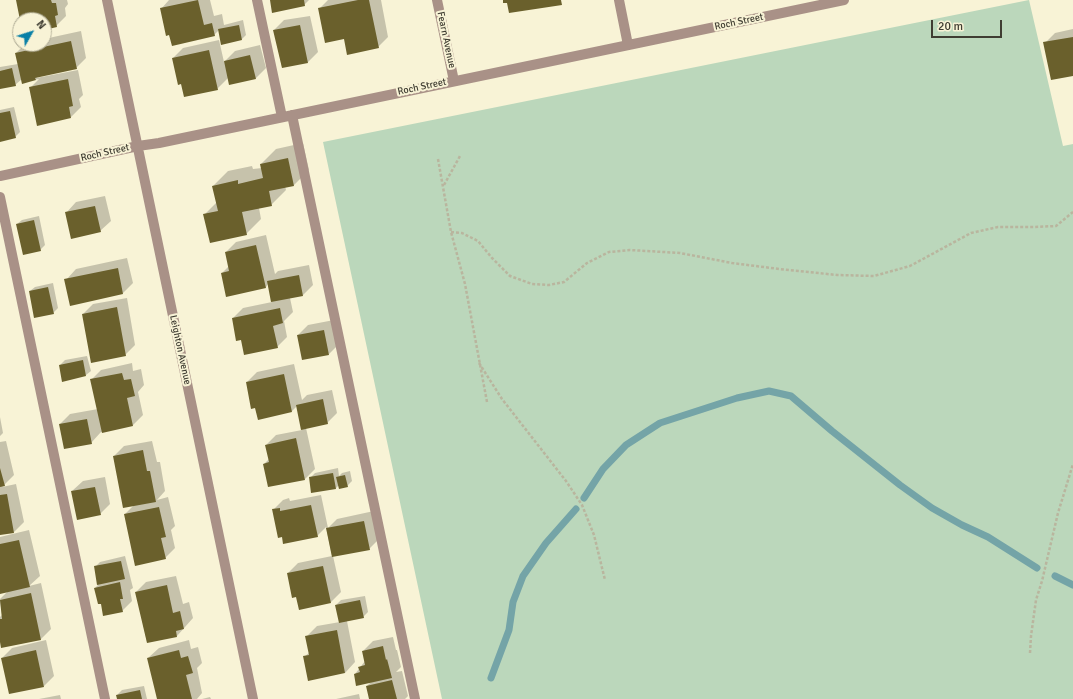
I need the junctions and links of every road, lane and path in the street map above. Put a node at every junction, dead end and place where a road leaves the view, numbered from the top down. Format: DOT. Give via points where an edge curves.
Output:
graph roads {
  1 [pos="107,0"];
  2 [pos="257,0"];
  3 [pos="437,0"];
  4 [pos="619,0"];
  5 [pos="844,0"];
  6 [pos="798,5"];
  7 [pos="628,45"];
  8 [pos="454,81"];
  9 [pos="287,116"];
  10 [pos="138,146"];
  11 [pos="460,156"];
  12 [pos="438,159"];
  13 [pos="0,176"];
  14 [pos="443,185"];
  15 [pos="0,197"];
  16 [pos="1073,212"];
  17 [pos="451,232"];
  18 [pos="479,363"];
  19 [pos="486,402"];
  20 [pos="1073,464"];
  21 [pos="605,580"];
  22 [pos="1030,653"];
  23 [pos="105,699"];
  24 [pos="253,699"];
  25 [pos="415,699"];
  1 -- 10 [label="street, Leighton Avenue"];
  2 -- 9 [label="street"];
  3 -- 8 [label="street, Fearn Avenue"];
  4 -- 7 [label="street"];
  5 -- 6 [label="street, Roch Street"];
  6 -- 7 [label="street, Roch Street"];
  7 -- 8 [label="street, Roch Street"];
  8 -- 9 [label="street, Roch Street"];
  9 -- 10 [label="street, Roch Street"];
  9 -- 25 [label="street"];
  10 -- 13 [label="street, Roch Street"];
  10 -- 24 [label="street, Leighton Avenue"];
  11 -- 14 [label="path"];
  12 -- 14 [label="path"];
  14 -- 17 [label="path"];
  15 -- 23 [label="street"];
  16 -- 17 [label="path" via="1056,226 998,227 971,233 910,266 874,276 779,270 680,253 630,250 609,252 587,263 564,282 550,285 532,284 510,276 478,241 462,233"];
  17 -- 18 [label="path" via="465,284"];
  18 -- 19 [label="path"];
  18 -- 21 [label="path" via="502,399 582,505 594,535"];
  20 -- 22 [label="path" via="1036,600"];
}
